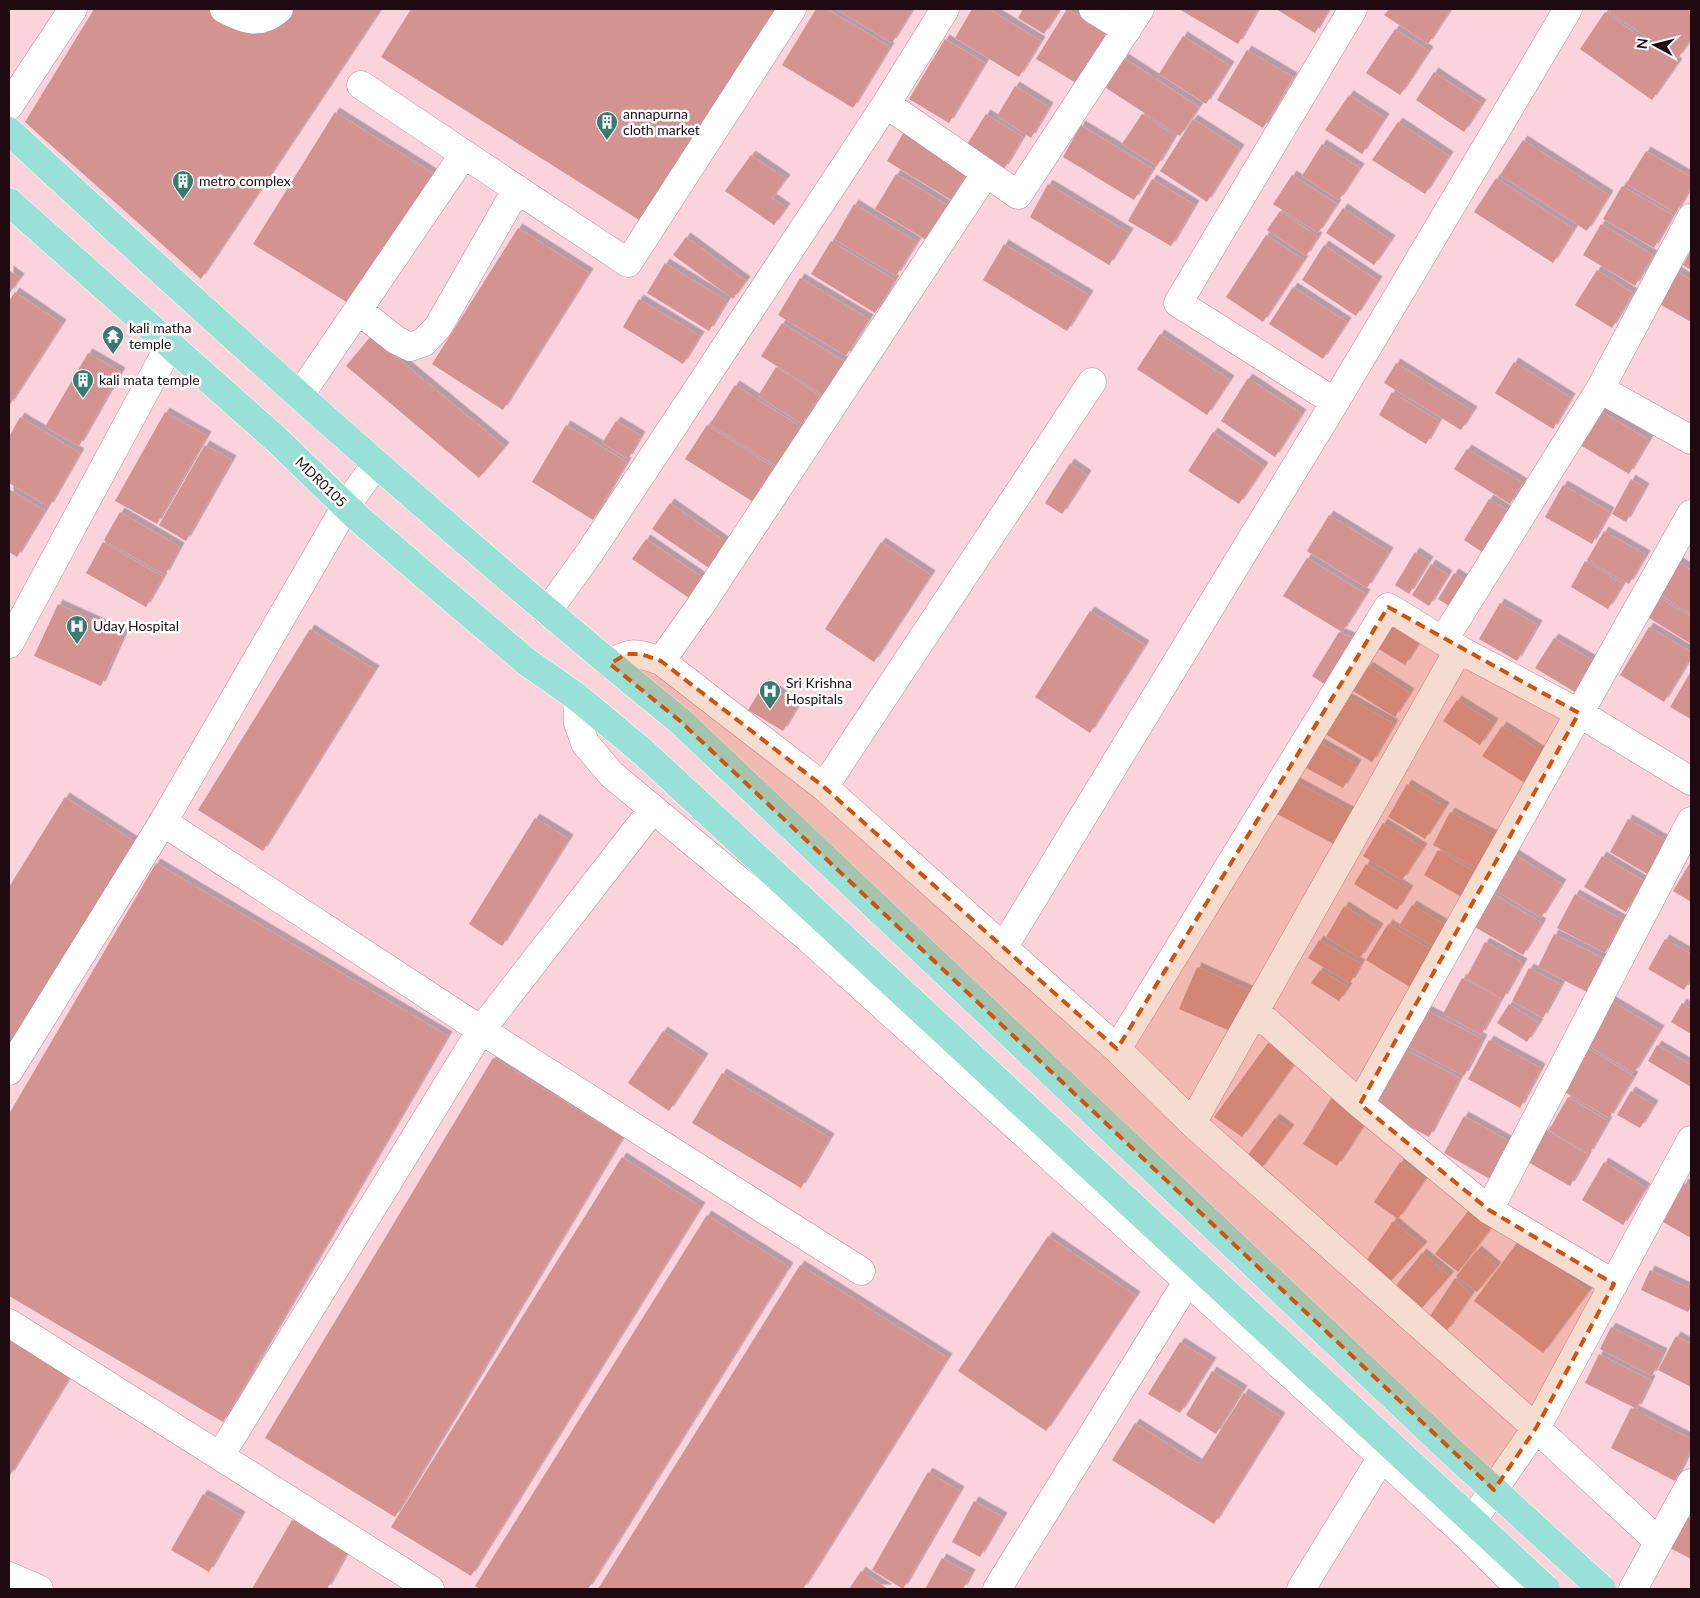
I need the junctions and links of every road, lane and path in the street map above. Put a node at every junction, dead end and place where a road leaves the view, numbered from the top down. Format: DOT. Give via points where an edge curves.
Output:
graph roads {
  1 [pos="73,9"];
  2 [pos="224,9"];
  3 [pos="280,9"];
  4 [pos="792,9"];
  5 [pos="945,9"];
  6 [pos="1093,9"];
  7 [pos="1353,9"];
  8 [pos="1568,9"];
  9 [pos="1134,19"];
  10 [pos="361,85"];
  11 [pos="886,104"];
  12 [pos="9,106"];
  13 [pos="9,131"];
  14 [pos="464,154"];
  15 [pos="986,173"];
  16 [pos="517,189"];
  17 [pos="9,202"];
  18 [pos="1691,218"];
  19 [pos="358,310"];
  20 [pos="170,345"];
  21 [pos="1092,382"];
  22 [pos="1600,389"];
  23 [pos="300,395"];
  24 [pos="1335,402"];
  25 [pos="1691,440"];
  26 [pos="376,464"];
  27 [pos="346,506"];
  28 [pos="1691,514"];
  29 [pos="548,612"];
  30 [pos="9,644"];
  31 [pos="1451,645"];
  32 [pos="661,661"];
  33 [pos="610,664"];
  34 [pos="577,697"];
  35 [pos="1579,713"];
  36 [pos="1691,781"];
  37 [pos="824,787"];
  38 [pos="653,809"];
  39 [pos="1691,821"];
  40 [pos="163,822"];
  41 [pos="1003,948"];
  42 [pos="1255,1011"];
  43 [pos="481,1030"];
  44 [pos="1117,1048"];
  45 [pos="9,1071"];
  46 [pos="1360,1104"];
  47 [pos="1192,1123"];
  48 [pos="1691,1140"];
  49 [pos="1489,1210"];
  50 [pos="862,1272"];
  51 [pos="1187,1282"];
  52 [pos="1614,1284"];
  53 [pos="9,1323"];
  54 [pos="1536,1428"];
  55 [pos="220,1456"];
  56 [pos="1382,1457"];
  57 [pos="1691,1483"];
  58 [pos="1464,1532"];
  59 [pos="1658,1541"];
  60 [pos="9,1576"];
  61 [pos="38,1589"];
  62 [pos="430,1589"];
  63 [pos="997,1589"];
  64 [pos="1301,1589"];
  65 [pos="1520,1589"];
  66 [pos="1546,1589"];
  67 [pos="1602,1589"];
  68 [pos="1633,1589"];
  1 -- 12 [label="street"];
  2 -- 3 [label="street" via="255,21"];
  4 -- 16 [label="street" via="628,263"];
  5 -- 11 [label="street"];
  6 -- 9 [label="street"];
  7 -- 24 [label="street" via="1178,302"];
  8 -- 24 [label="street"];
  9 -- 15 [label="street" via="1018,194"];
  10 -- 14 [label="street"];
  11 -- 15 [label="street"];
  11 -- 29 [label="street"];
  13 -- 23 [label="main road"];
  14 -- 16 [label="street"];
  14 -- 19 [label="street"];
  15 -- 32 [label="street" via="706,598"];
  16 -- 19 [label="street" via="438,328 424,342 410,347"];
  17 -- 20 [label="main road, MDR0105"];
  18 -- 22 [label="street"];
  19 -- 23 [label="street"];
  20 -- 27 [label="main road, MDR0105"];
  20 -- 30 [label="street"];
  21 -- 37 [label="street"];
  22 -- 25 [label="street"];
  22 -- 31 [label="street"];
  23 -- 26 [label="main road"];
  24 -- 41 [label="street"];
  26 -- 27 [label="street"];
  26 -- 29 [label="main road"];
  27 -- 34 [label="main road, MDR0105" via="527,662"];
  27 -- 40 [label="street"];
  28 -- 35 [label="street"];
  29 -- 33 [label="main road"];
  31 -- 35 [label="street"];
  31 -- 42 [label="street"];
  31 -- 44 [label="street" via="1388,607"];
  32 -- 33 [label="street" via="641,654 626,654"];
  32 -- 37 [label="street"];
  33 -- 67 [label="main road, bridge" via="680,722 1451,1451"];
  34 -- 38 [label="street" via="578,723 585,743 611,774"];
  34 -- 66 [label="main road, MDR0105, bridge" via="643,752"];
  35 -- 36 [label="street"];
  35 -- 46 [label="street"];
  37 -- 41 [label="street"];
  38 -- 43 [label="street"];
  38 -- 51 [label="street" via="808,938"];
  39 -- 49 [label="street"];
  40 -- 43 [label="street"];
  40 -- 45 [label="street"];
  41 -- 44 [label="street"];
  42 -- 46 [label="street"];
  42 -- 47 [label="street"];
  43 -- 50 [label="street"];
  43 -- 55 [label="street"];
  44 -- 47 [label="street"];
  46 -- 49 [label="street"];
  47 -- 54 [label="street"];
  48 -- 52 [label="street"];
  49 -- 52 [label="street"];
  51 -- 56 [label="street"];
  51 -- 63 [label="street"];
  52 -- 54 [label="street"];
  53 -- 55 [label="street"];
  54 -- 58 [label="street"];
  54 -- 59 [label="street"];
  55 -- 62 [label="street"];
  56 -- 58 [label="street"];
  56 -- 64 [label="street"];
  57 -- 59 [label="street"];
  58 -- 65 [label="street"];
  59 -- 68 [label="street"];
  60 -- 61 [label="street"];
}
